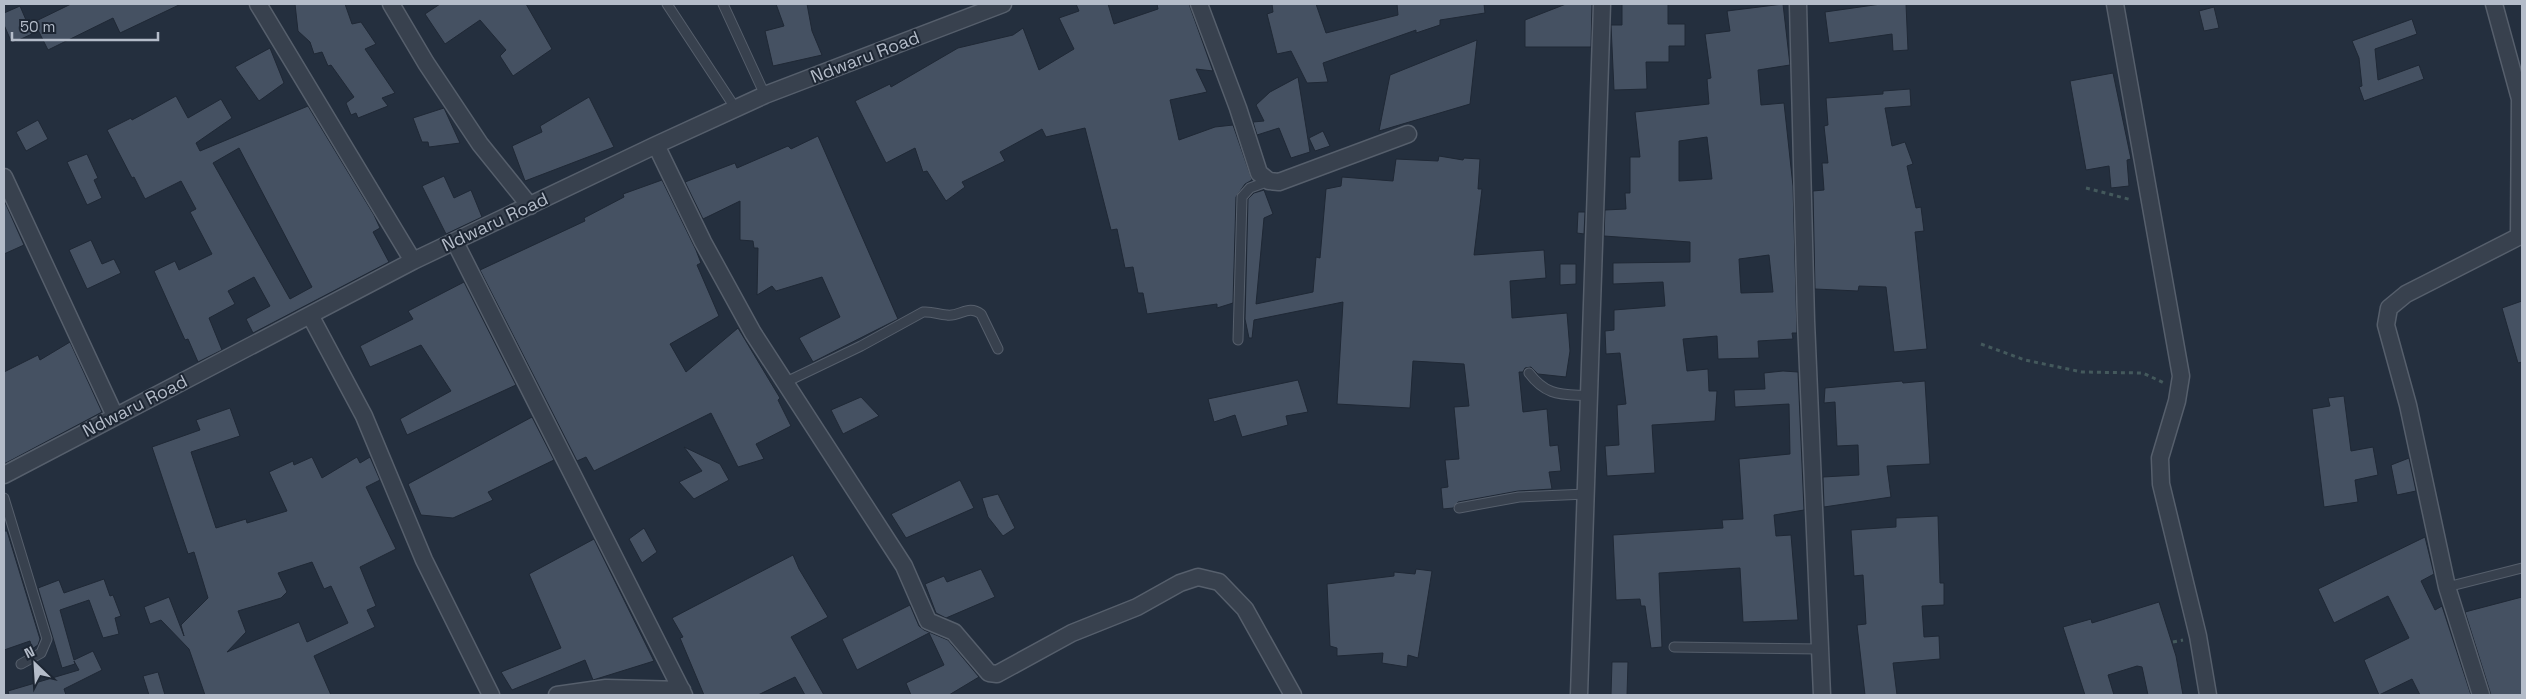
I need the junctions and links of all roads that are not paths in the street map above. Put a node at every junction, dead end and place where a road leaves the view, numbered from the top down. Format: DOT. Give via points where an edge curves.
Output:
graph roads {
  1 [pos="258,4"];
  2 [pos="391,4"];
  3 [pos="667,4"];
  4 [pos="723,4"];
  5 [pos="1003,4"];
  6 [pos="1198,4"];
  7 [pos="1602,4"];
  8 [pos="1798,4"];
  9 [pos="2115,4"];
  10 [pos="2494,4"];
  11 [pos="765,94"];
  12 [pos="736,109"];
  13 [pos="1408,134"];
  14 [pos="656,145"];
  15 [pos="4,177"];
  16 [pos="1270,181"];
  17 [pos="530,206"];
  18 [pos="2520,236"];
  19 [pos="455,242"];
  20 [pos="413,261"];
  21 [pos="310,315"];
  22 [pos="1238,340"];
  23 [pos="998,349"];
  24 [pos="1529,373"];
  25 [pos="786,382"];
  26 [pos="1589,396"];
  27 [pos="115,416"];
  28 [pos="4,475"];
  29 [pos="1586,494"];
  30 [pos="4,498"];
  31 [pos="1459,508"];
  32 [pos="2522,568"];
  33 [pos="2447,587"];
  34 [pos="1674,647"];
  35 [pos="1820,649"];
  36 [pos="21,664"];
  37 [pos="683,692"];
  38 [pos="492,695"];
  39 [pos="557,695"];
  40 [pos="1293,695"];
  41 [pos="1579,695"];
  42 [pos="1822,695"];
  43 [pos="2208,695"];
  44 [pos="2480,695"];
  1 -- 20 [label="street"];
  2 -- 17 [label="street" via="480,144"];
  3 -- 12 [label="lane"];
  4 -- 11 [label="lane"];
  5 -- 11 [label="street, Ndwaru Road"];
  6 -- 16 [label="street" via="1259,173"];
  7 -- 26 [label="street"];
  8 -- 35 [label="street" via="1806,321"];
  9 -- 43 [label="street" via="2181,376 2160,458 2161,484 2198,636"];
  10 -- 18 [label="street" via="2520,99"];
  11 -- 12 [label="street, Ndwaru Road"];
  12 -- 14 [label="street, Ndwaru Road"];
  13 -- 16 [label="street" via="1279,182"];
  14 -- 17 [label="street, Ndwaru Road"];
  14 -- 25 [label="street" via="753,333"];
  15 -- 27 [label="street"];
  16 -- 22 [label="lane" via="1250,188 1242,197"];
  17 -- 19 [label="street, Ndwaru Road"];
  18 -- 33 [label="street" via="2406,294 2388,308 2386,325 2408,405"];
  19 -- 20 [label="street, Ndwaru Road"];
  19 -- 37 [label="street"];
  20 -- 21 [label="street, Ndwaru Road"];
  21 -- 27 [label="street, Ndwaru Road"];
  21 -- 38 [label="street" via="364,416 424,560"];
  23 -- 25 [label="lane" via="981,314 976,311 967,310 948,316 934,311 923,312"];
  24 -- 26 [label="lane" via="1541,388 1551,393"];
  25 -- 40 [label="street" via="904,566 928,621 954,632 989,673 997,674 1072,633 1137,607 1198,577 1219,582 1245,609"];
  26 -- 29 [label="street"];
  27 -- 28 [label="street, Ndwaru Road"];
  29 -- 31 [label="lane" via="1519,497"];
  29 -- 41 [label="street"];
  30 -- 36 [label="lane" via="47,639 41,653"];
  32 -- 33 [label="lane"];
  33 -- 44 [label="street"];
  34 -- 35 [label="lane"];
  35 -- 42 [label="street"];
  37 -- 39 [label="street" via="606,688"];
}
